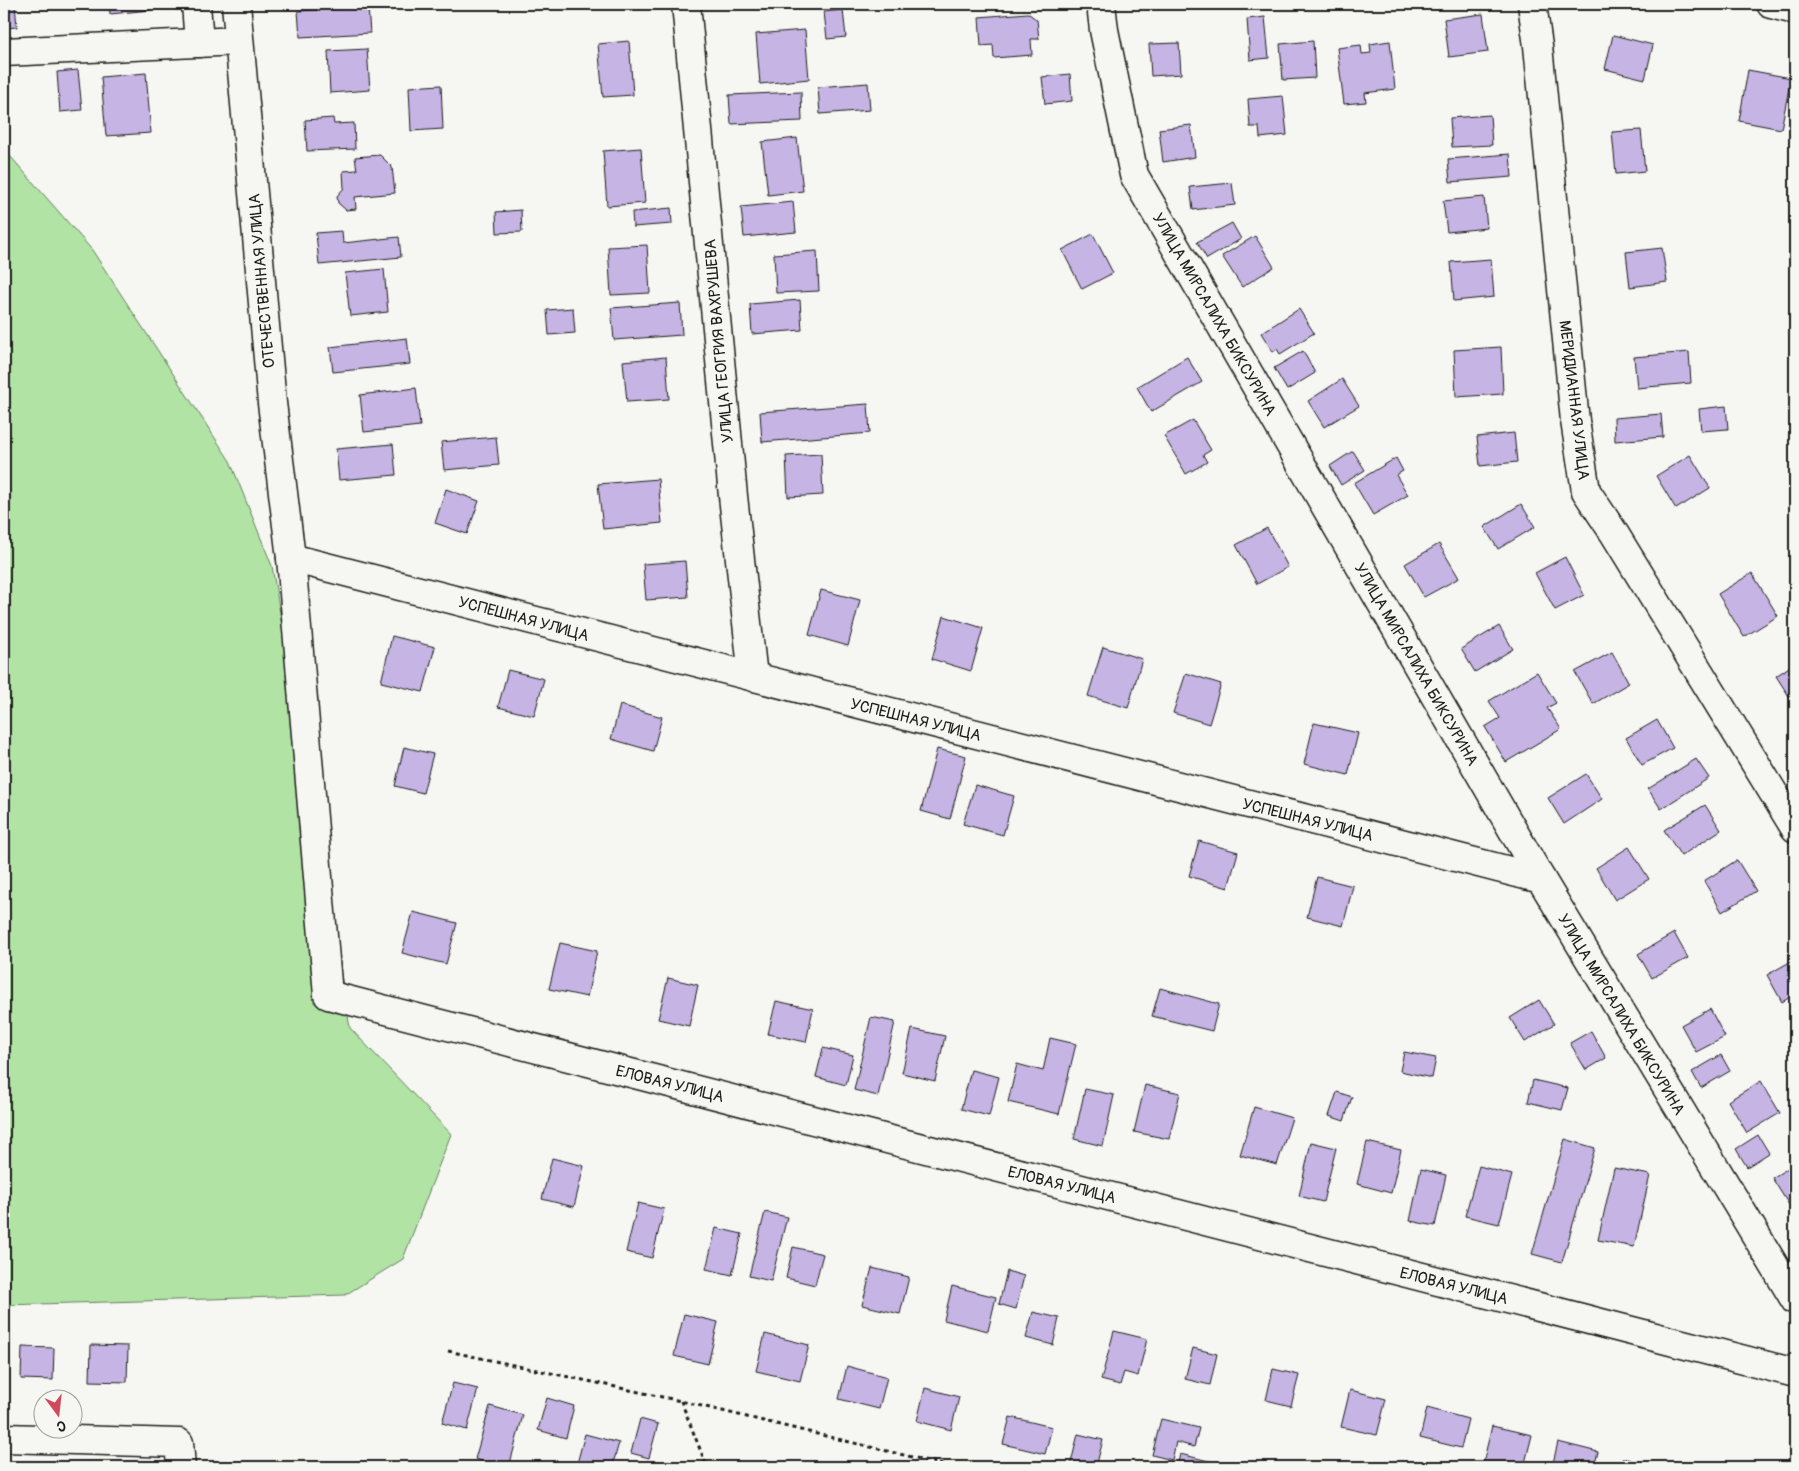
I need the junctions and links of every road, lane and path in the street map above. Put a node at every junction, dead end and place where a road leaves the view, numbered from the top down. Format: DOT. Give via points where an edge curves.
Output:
graph roads {
  1 [pos="196,4"];
  2 [pos="236,4"];
  3 [pos="686,4"];
  4 [pos="1101,4"];
  5 [pos="1532,4"];
  6 [pos="1771,4"];
  7 [pos="1795,10"];
  8 [pos="239,41"];
  9 [pos="199,43"];
  10 [pos="4,52"];
  11 [pos="291,558"];
  12 [pos="752,678"];
  13 [pos="1795,828"];
  14 [pos="1541,879"];
  15 [pos="328,995"];
  16 [pos="1795,1300"];
  17 [pos="448,1351"];
  18 [pos="1795,1373"];
  19 [pos="681,1401"];
  20 [pos="4,1438"];
  21 [pos="181,1467"];
  22 [pos="708,1467"];
  23 [pos="953,1467"];
  1 -- 9 [label="street"];
  2 -- 8 [label="street, ОТЕЧЕСТВЕННАЯ УЛИЦА"];
  3 -- 12 [label="street, УЛИЦА ГЕОГРИЯ ВАХРУШЕВА"];
  4 -- 14 [label="street, УЛИЦА МИРСАЛИХА БИКСУРИНА" via="1134,175"];
  5 -- 13 [label="street, МЕРИДИАННАЯ УЛИЦА" via="1575,421 1586,491"];
  6 -- 7 [label="street"];
  8 -- 9 [label="street"];
  8 -- 11 [label="street, ОТЕЧЕСТВЕННАЯ УЛИЦА" via="272,403"];
  9 -- 10 [label="street"];
  11 -- 12 [label="street, УСПЕШНАЯ УЛИЦА"];
  11 -- 15 [label="street, ОТЕЧЕСТВЕННАЯ УЛИЦА"];
  12 -- 14 [label="street, УСПЕШНАЯ УЛИЦА"];
  14 -- 16 [label="street, УЛИЦА МИРСАЛИХА БИКСУРИНА"];
  15 -- 18 [label="street, ЕЛОВАЯ УЛИЦА"];
  17 -- 19 [label="path"];
  19 -- 22 [label="path"];
  19 -- 23 [label="path"];
  20 -- 21 [label="street" via="179,1443"];
}
